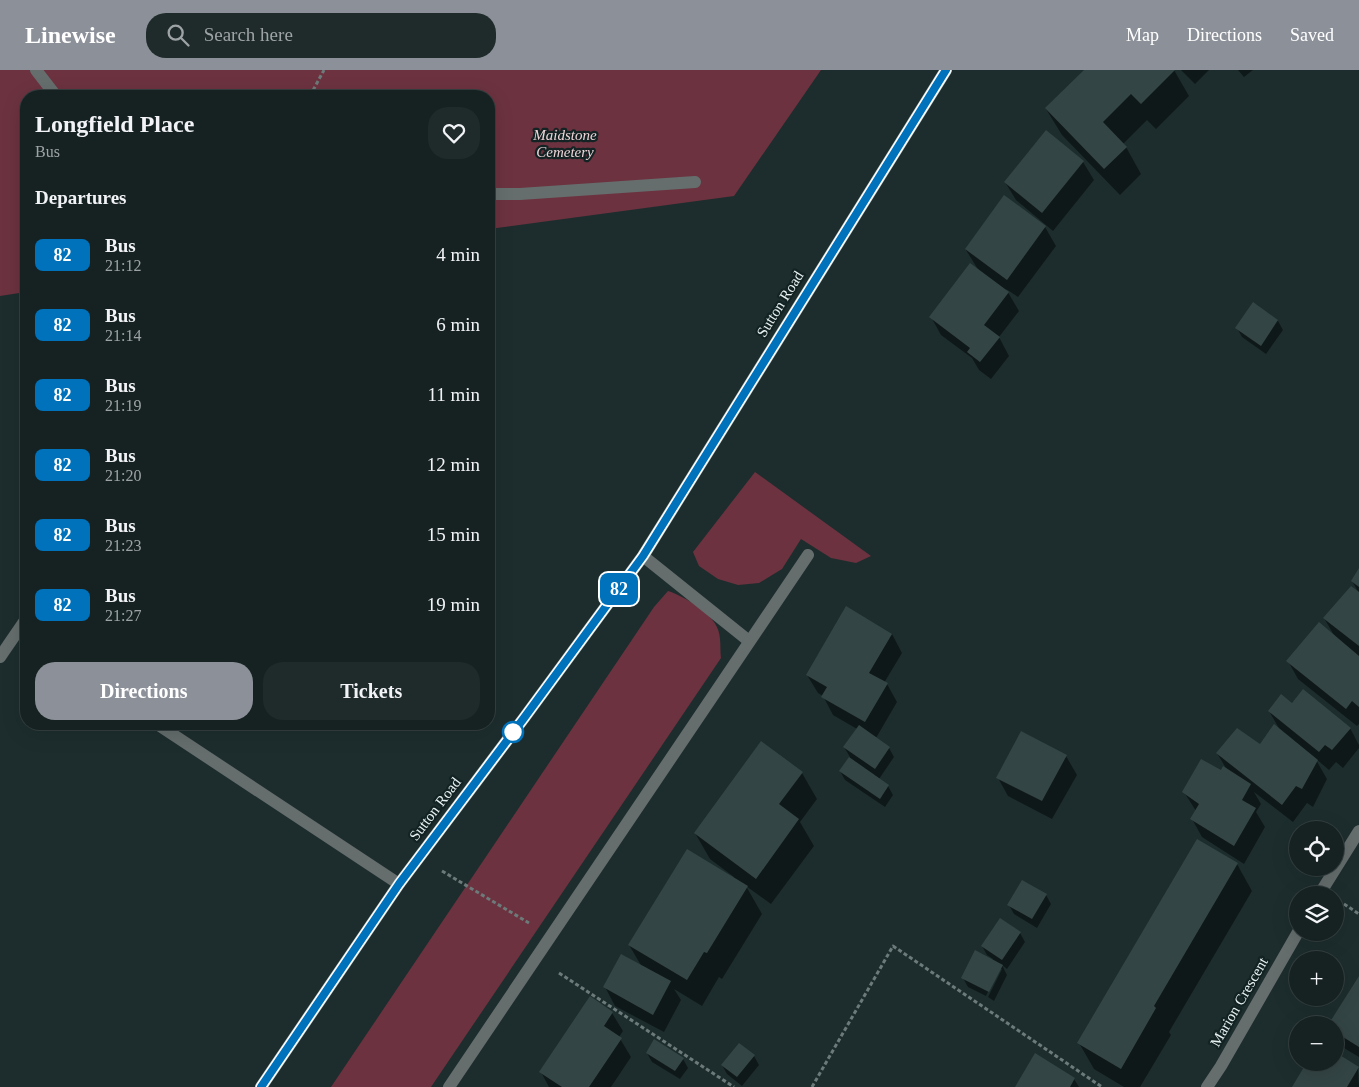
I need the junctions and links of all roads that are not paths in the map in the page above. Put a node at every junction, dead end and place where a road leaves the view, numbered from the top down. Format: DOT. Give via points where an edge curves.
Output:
graph roads {
  1 [pos="36,70"];
  2 [pos="946,70"];
  3 [pos="51,90"];
  4 [pos="695,182"];
  5 [pos="495,194"];
  6 [pos="808,555"];
  7 [pos="643,556"];
  8 [pos="20,636"];
  9 [pos="749,641"];
  10 [pos="0,657"];
  11 [pos="166,730"];
  12 [pos="1359,831"];
  13 [pos="399,884"];
  14 [pos="1325,886"];
  15 [pos="1293,941"];
  16 [pos="261,1087"];
  17 [pos="449,1087"];
  18 [pos="1207,1087"];
  1 -- 3 [label="street"];
  2 -- 7 [label="main road, Sutton Road"];
  4 -- 5 [label="street"];
  6 -- 9 [label="street"];
  7 -- 9 [label="street"];
  7 -- 13 [label="main road, Sutton Road"];
  8 -- 10 [label="street"];
  9 -- 17 [label="street"];
  11 -- 13 [label="street"];
  12 -- 14 [label="street"];
  13 -- 16 [label="main road, Sutton Road"];
  15 -- 18 [label="street, Marion Crescent"];
}
